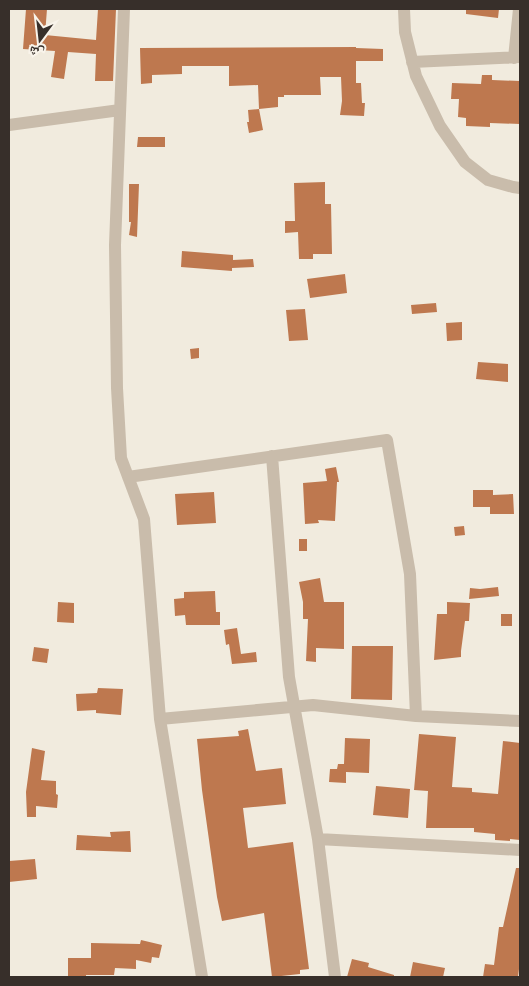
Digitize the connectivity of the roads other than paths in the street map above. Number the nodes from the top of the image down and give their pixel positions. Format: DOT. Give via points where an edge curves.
graph roads {
  1 [pos="124,9"];
  2 [pos="404,9"];
  3 [pos="519,9"];
  4 [pos="517,57"];
  5 [pos="412,62"];
  6 [pos="120,110"];
  7 [pos="9,125"];
  8 [pos="520,188"];
  9 [pos="272,456"];
  10 [pos="128,476"];
  11 [pos="295,707"];
  12 [pos="416,716"];
  13 [pos="160,719"];
  14 [pos="520,721"];
  15 [pos="318,839"];
  16 [pos="520,850"];
  17 [pos="202,977"];
  18 [pos="335,977"];
  1 -- 6 [label="street"];
  2 -- 5 [label="street"];
  3 -- 4 [label="street"];
  4 -- 5 [label="street"];
  5 -- 8 [label="street" via="440,126 465,162 488,180"];
  6 -- 7 [label="street"];
  6 -- 10 [label="street" via="115,245 117,388 121,458"];
  9 -- 10 [label="street"];
  9 -- 11 [label="street" via="289,677"];
  9 -- 12 [label="street" via="387,440 410,574"];
  10 -- 13 [label="street" via="144,519"];
  11 -- 12 [label="street" via="313,705"];
  11 -- 13 [label="street"];
  11 -- 15 [label="street"];
  12 -- 14 [label="street"];
  13 -- 17 [label="street"];
  15 -- 16 [label="street"];
  15 -- 18 [label="street"];
}
